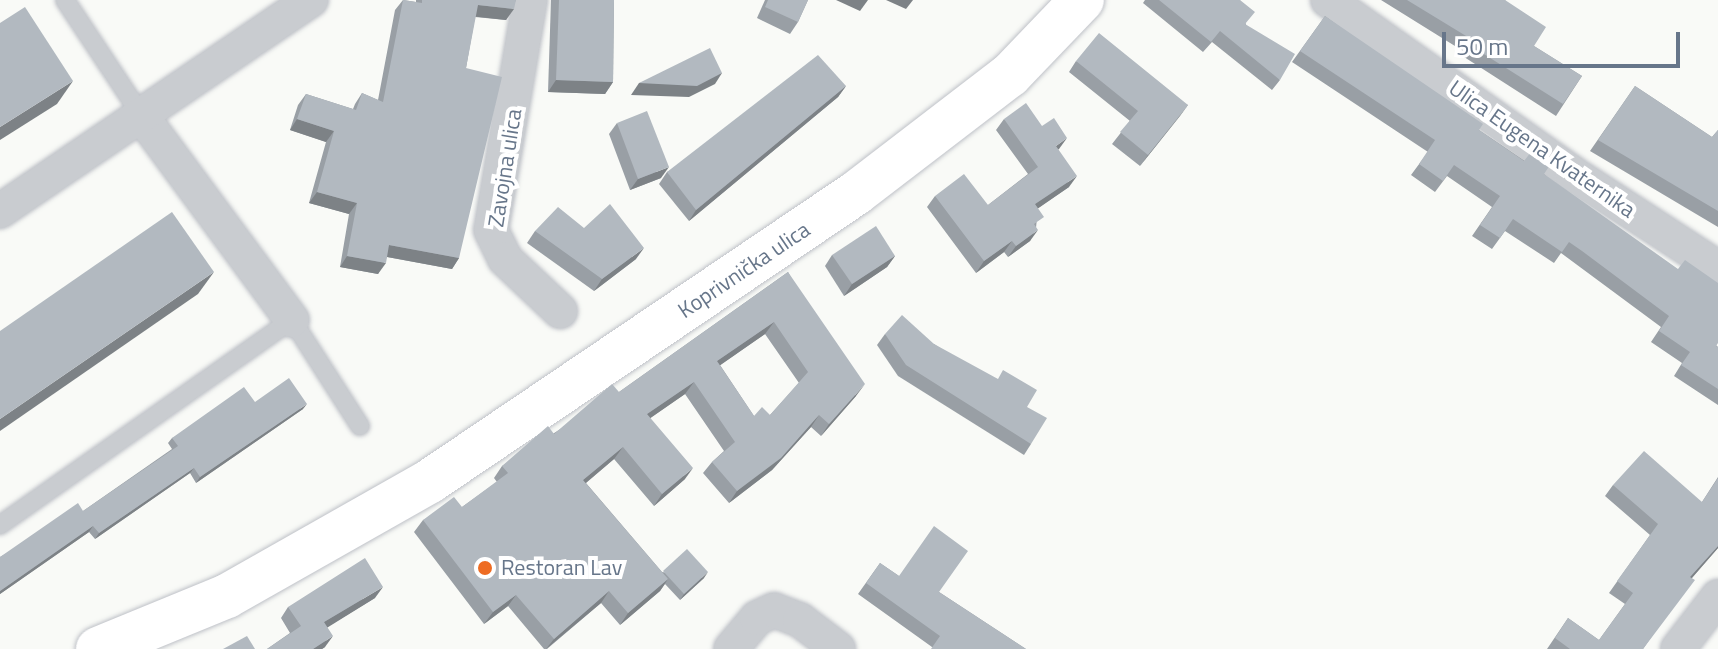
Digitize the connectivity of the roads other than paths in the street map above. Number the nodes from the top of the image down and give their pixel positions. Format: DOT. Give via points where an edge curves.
graph roads {
  1 [pos="65,0"];
  2 [pos="311,0"];
  3 [pos="530,0"];
  4 [pos="1082,0"];
  5 [pos="1328,0"];
  6 [pos="143,118"];
  7 [pos="0,211"];
  8 [pos="1718,268"];
  9 [pos="560,311"];
  10 [pos="292,320"];
  11 [pos="360,426"];
  12 [pos="383,511"];
  13 [pos="0,525"];
  14 [pos="1718,597"];
  15 [pos="98,649"];
  16 [pos="185,649"];
  17 [pos="731,649"];
  18 [pos="838,649"];
  19 [pos="1678,649"];
  1 -- 6 [label="lane"];
  2 -- 6 [label="street"];
  3 -- 9 [label="street, Zavojna ulica" via="491,230 505,259"];
  4 -- 12 [label="main road, Koprivnička ulica" via="1010,75 856,193"];
  5 -- 8 [label="street, Ulica Eugena Kvaternika" via="1572,173"];
  6 -- 7 [label="street"];
  6 -- 10 [label="street"];
  10 -- 11 [label="lane"];
  10 -- 13 [label="lane"];
  12 -- 15 [label="main road, Koprivnička ulica" via="227,596"];
  12 -- 16 [label="main road, Koprivnička ulica" via="320,563"];
  14 -- 19 [label="street"];
  17 -- 18 [label="street" via="757,618 774,610 800,620"];
}
